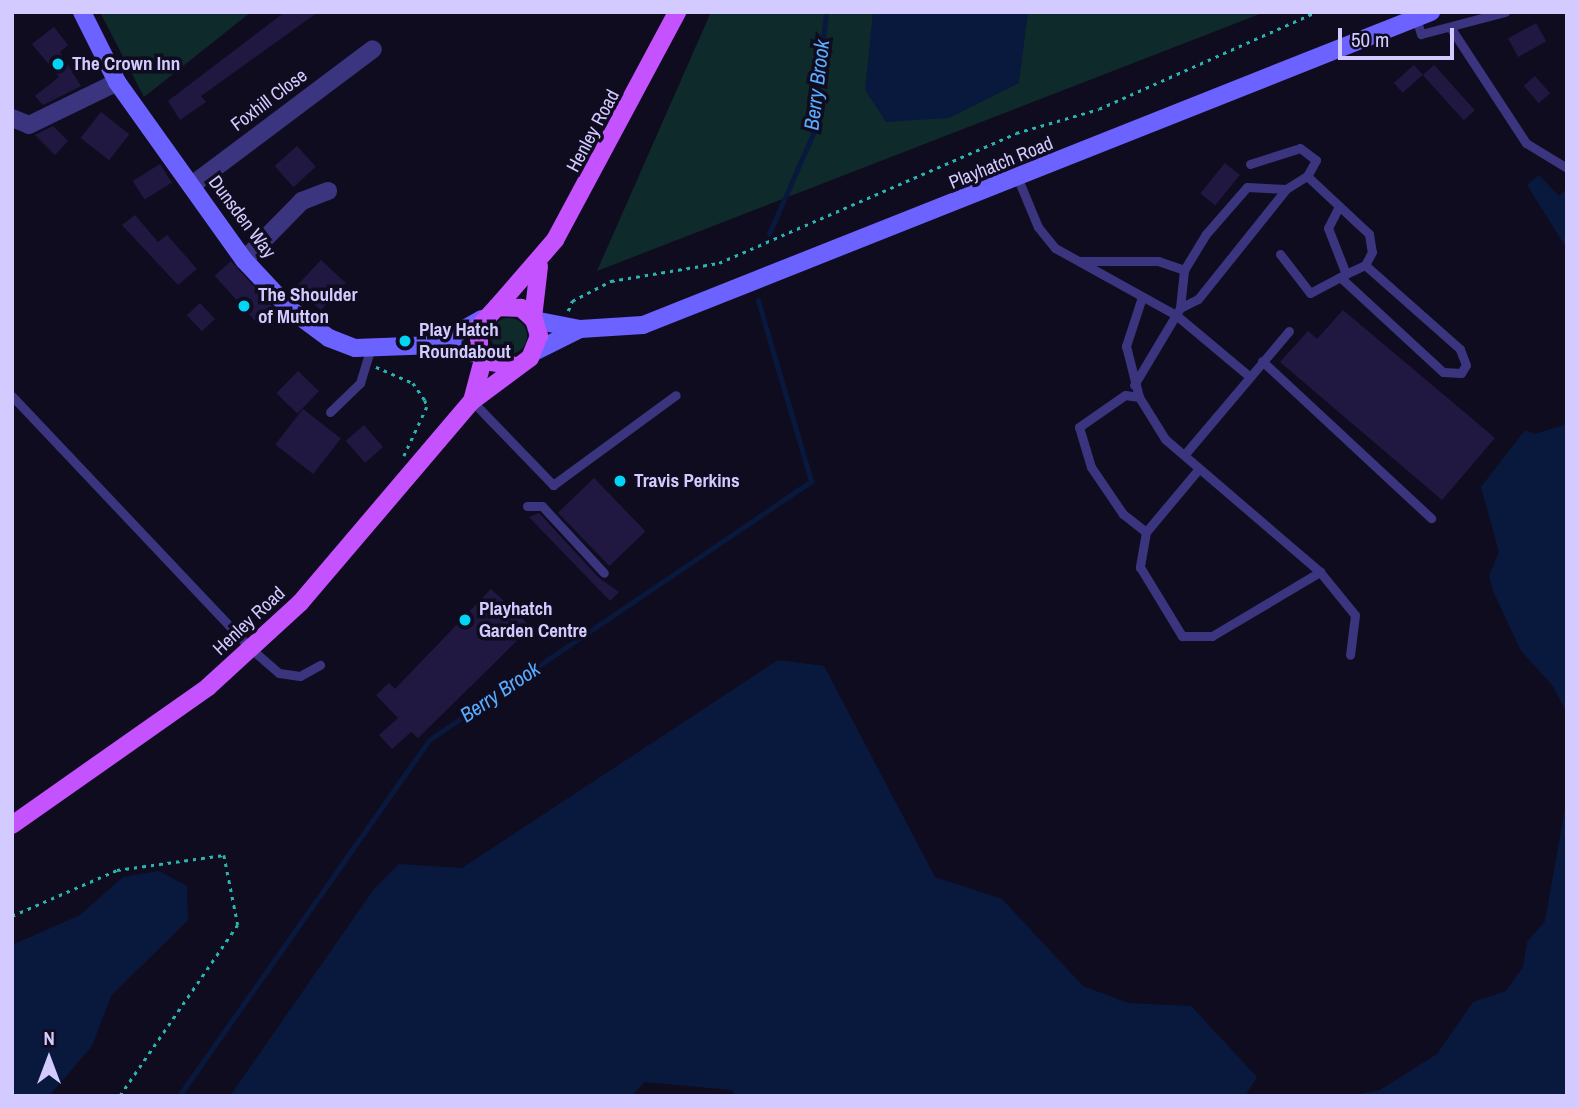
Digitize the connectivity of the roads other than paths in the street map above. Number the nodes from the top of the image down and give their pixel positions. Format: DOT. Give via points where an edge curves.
graph roads {
  1 [pos="82,12"];
  2 [pos="677,12"];
  3 [pos="1505,12"];
  4 [pos="1423,15"];
  5 [pos="1452,30"];
  6 [pos="373,49"];
  7 [pos="117,82"];
  8 [pos="12,118"];
  9 [pos="1250,164"];
  10 [pos="1567,168"];
  11 [pos="1307,176"];
  12 [pos="1018,179"];
  13 [pos="191,186"];
  14 [pos="1286,189"];
  15 [pos="328,191"];
  16 [pos="1338,208"];
  17 [pos="1280,254"];
  18 [pos="244,260"];
  19 [pos="1077,261"];
  20 [pos="538,265"];
  21 [pos="1365,265"];
  22 [pos="1184,270"];
  23 [pos="1343,276"];
  24 [pos="1142,297"];
  25 [pos="497,307"];
  26 [pos="1178,312"];
  27 [pos="482,319"];
  28 [pos="534,319"];
  29 [pos="572,326"];
  30 [pos="1289,331"];
  31 [pos="436,345"];
  32 [pos="534,352"];
  33 [pos="483,355"];
  34 [pos="368,357"];
  35 [pos="1262,361"];
  36 [pos="517,366"];
  37 [pos="1250,376"];
  38 [pos="1134,385"];
  39 [pos="676,395"];
  40 [pos="12,396"];
  41 [pos="1139,397"];
  42 [pos="472,401"];
  43 [pos="330,412"];
  44 [pos="1185,454"];
  45 [pos="1197,471"];
  46 [pos="527,506"];
  47 [pos="1431,518"];
  48 [pos="1146,532"];
  49 [pos="1320,572"];
  50 [pos="604,573"];
  51 [pos="250,648"];
  52 [pos="1350,655"];
  53 [pos="320,666"];
  54 [pos="12,825"];
  1 -- 7 [label="main road, Dunsden Way"];
  2 -- 20 [label="main road, Henley Road" via="594,176"];
  3 -- 5 [label="lane"];
  4 -- 5 [label="lane" via="1421,34"];
  4 -- 12 [label="main road, Playhatch Road"];
  5 -- 10 [label="lane" via="1526,143"];
  6 -- 13 [label="street, Foxhill Close"];
  7 -- 8 [label="street" via="29,125"];
  7 -- 13 [label="main road, Dunsden Way"];
  9 -- 11 [label="lane" via="1300,148 1316,160"];
  11 -- 14 [label="lane"];
  11 -- 16 [label="lane"];
  12 -- 19 [label="lane" via="1038,228"];
  12 -- 29 [label="main road, Playhatch Road" via="643,325"];
  13 -- 18 [label="main road, Dunsden Way"];
  14 -- 22 [label="lane" via="1247,187 1206,234"];
  14 -- 26 [label="lane" via="1198,299"];
  15 -- 18 [label="street" via="302,201"];
  16 -- 21 [label="lane" via="1369,234 1372,252"];
  16 -- 23 [label="lane" via="1328,228"];
  17 -- 23 [label="lane" via="1310,293"];
  18 -- 34 [label="main road, Dunsden Way" via="309,325"];
  19 -- 22 [label="lane" via="1158,261"];
  19 -- 24 [label="lane"];
  20 -- 25 [label="main road, Henley Road"];
  20 -- 28 [label="main road, Henley Road"];
  21 -- 23 [label="lane"];
  21 -- 23 [label="lane" via="1460,349 1466,365 1461,373 1443,372"];
  22 -- 26 [label="lane"];
  24 -- 26 [label="lane"];
  24 -- 38 [label="lane" via="1126,346"];
  25 -- 27 [label="main road"];
  25 -- 28 [label="main road" via="513,306"];
  26 -- 37 [label="lane"];
  26 -- 38 [label="lane"];
  27 -- 31 [label="main road, Dunsden Way"];
  27 -- 33 [label="main road" via="477,341"];
  28 -- 29 [label="main road, Playhatch Road"];
  28 -- 32 [label="main road" via="539,336"];
  29 -- 32 [label="main road, Playhatch Road"];
  30 -- 35 [label="lane"];
  31 -- 33 [label="main road, Dunsden Way"];
  31 -- 34 [label="main road, Dunsden Way"];
  32 -- 36 [label="main road"];
  33 -- 36 [label="main road" via="499,366"];
  33 -- 42 [label="main road, Henley Road"];
  34 -- 43 [label="lane" via="360,383"];
  35 -- 37 [label="lane"];
  35 -- 47 [label="lane"];
  36 -- 42 [label="main road, Henley Road"];
  37 -- 44 [label="lane"];
  38 -- 41 [label="lane"];
  39 -- 42 [label="lane" via="553,485"];
  40 -- 51 [label="lane"];
  41 -- 44 [label="lane" via="1165,439"];
  41 -- 48 [label="lane" via="1125,396 1079,427 1091,467 1123,514"];
  42 -- 51 [label="main road, Henley Road" via="300,603"];
  44 -- 45 [label="lane"];
  45 -- 48 [label="lane"];
  45 -- 49 [label="lane"];
  46 -- 50 [label="lane" via="542,506"];
  48 -- 49 [label="lane" via="1140,567 1182,636 1212,636"];
  49 -- 52 [label="lane" via="1355,615"];
  51 -- 53 [label="lane" via="279,673 300,676"];
  51 -- 54 [label="main road, Henley Road" via="148,733"];
}
